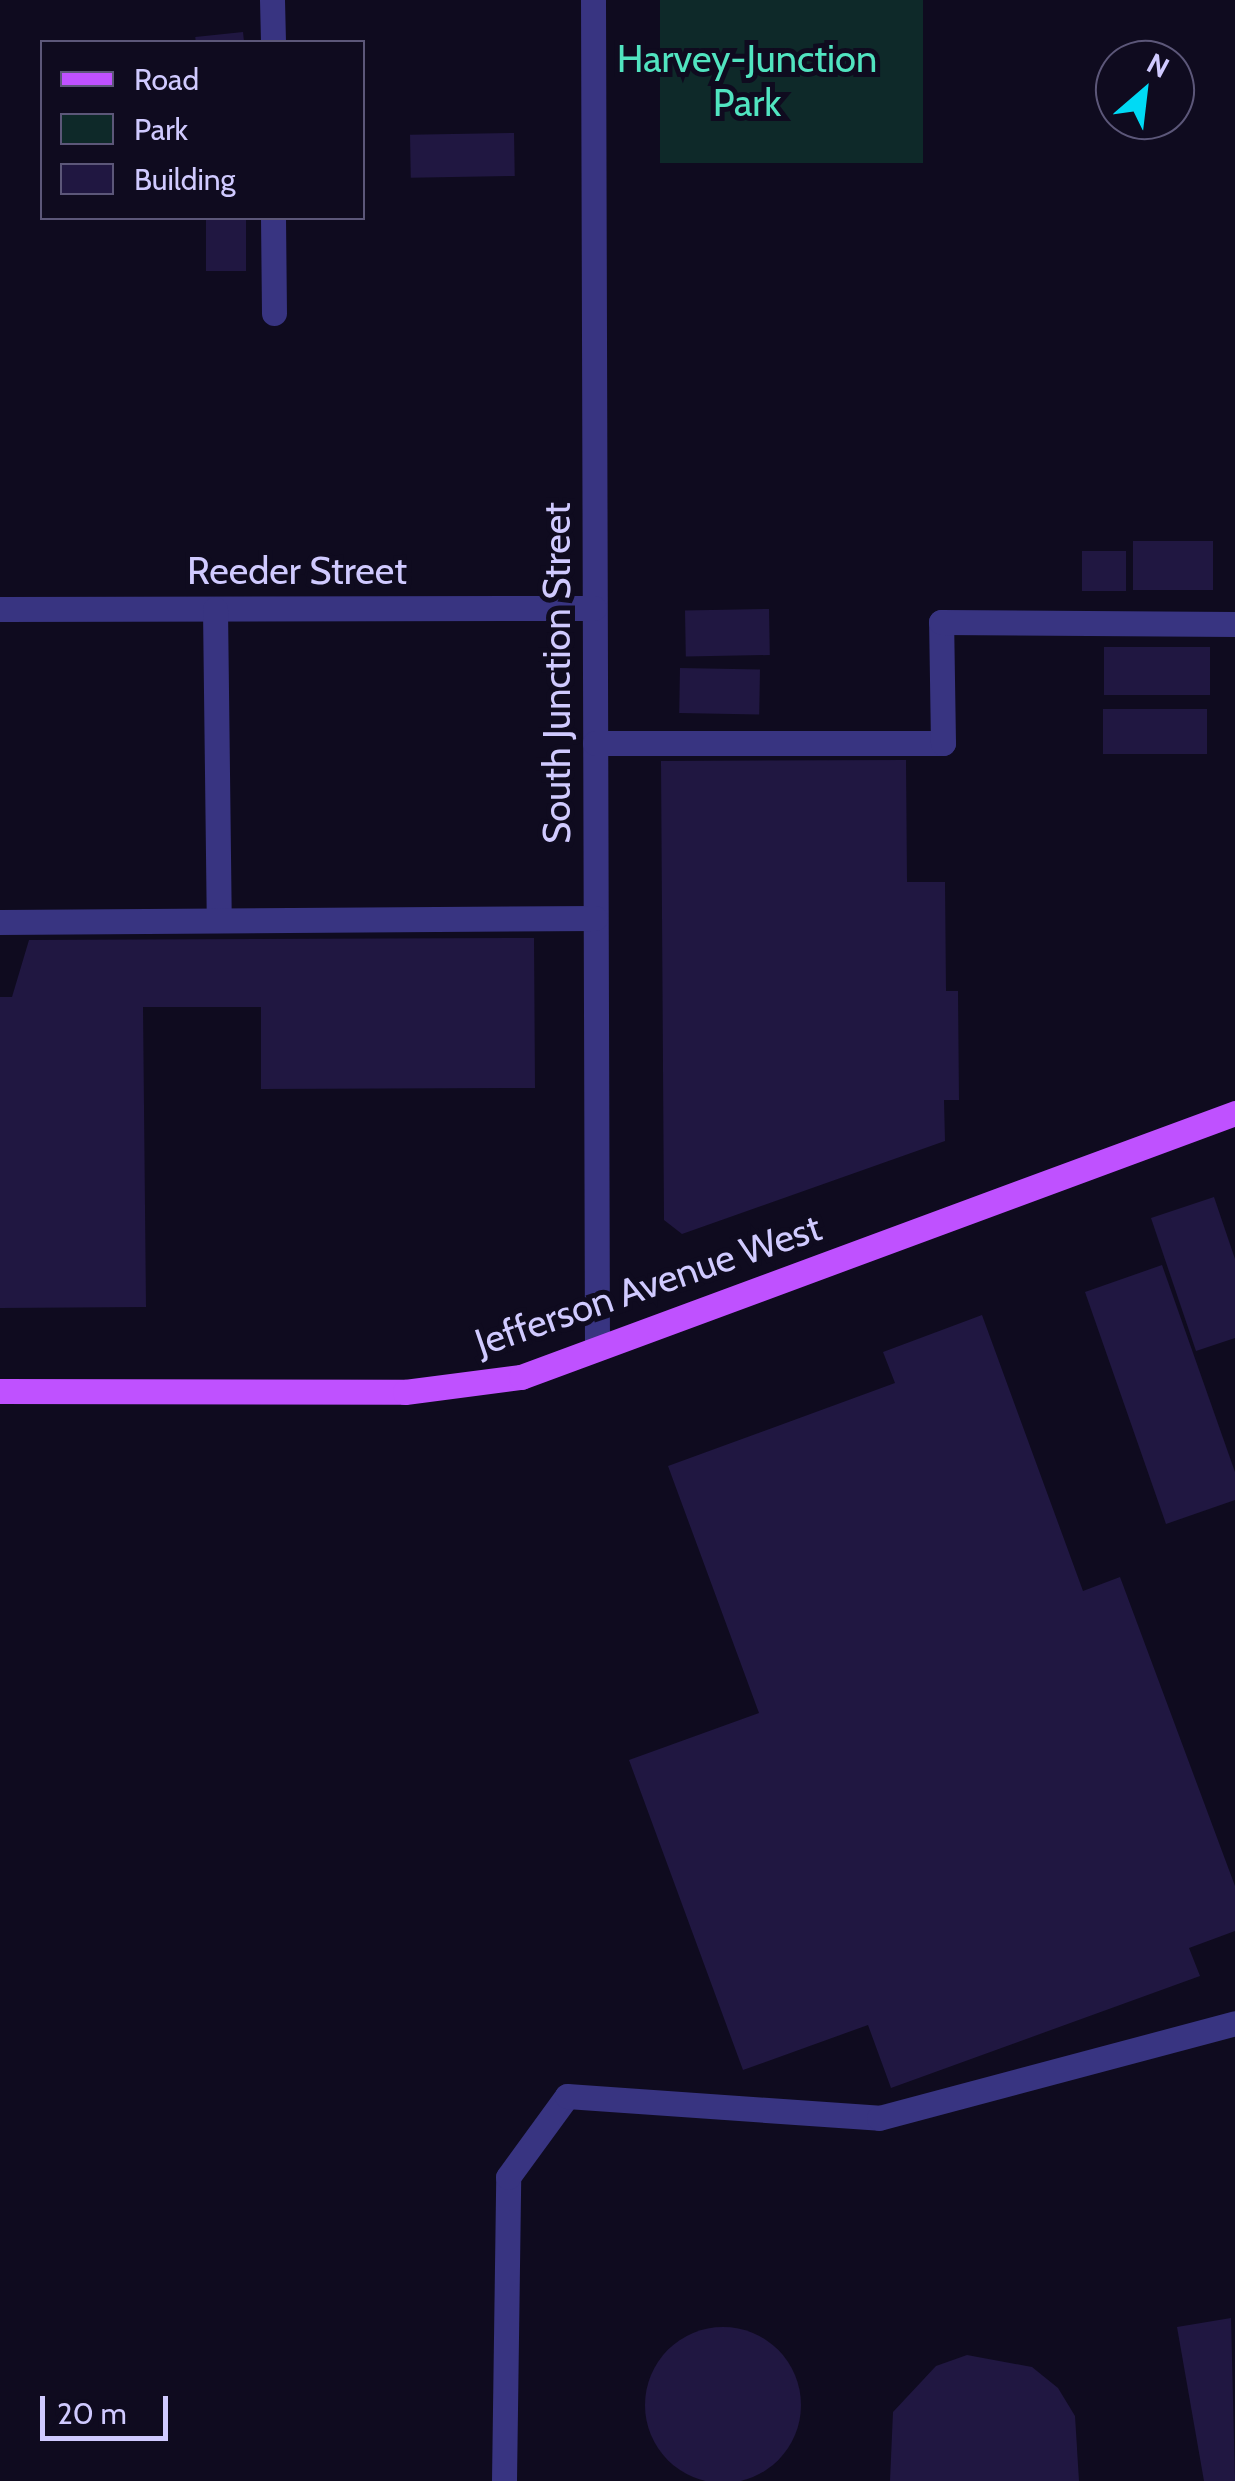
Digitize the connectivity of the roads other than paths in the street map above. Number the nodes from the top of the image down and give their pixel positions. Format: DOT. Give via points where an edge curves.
graph roads {
  1 [pos="272,0"];
  2 [pos="593,0"];
  3 [pos="273,40"];
  4 [pos="274,220"];
  5 [pos="274,313"];
  6 [pos="594,608"];
  7 [pos="215,609"];
  8 [pos="0,610"];
  9 [pos="1235,624"];
  10 [pos="595,743"];
  11 [pos="595,918"];
  12 [pos="219,920"];
  13 [pos="0,922"];
  14 [pos="1235,1113"];
  15 [pos="597,1346"];
  16 [pos="0,1392"];
  17 [pos="1235,2023"];
  18 [pos="504,2481"];
  1 -- 3 [label="street"];
  2 -- 6 [label="street, South Junction Street"];
  4 -- 5 [label="street"];
  6 -- 7 [label="street, Reeder Street"];
  6 -- 10 [label="street, South Junction Street"];
  7 -- 8 [label="street, Reeder Street"];
  7 -- 12 [label="street"];
  9 -- 10 [label="street" via="941,622 943,742"];
  10 -- 11 [label="street, South Junction Street"];
  11 -- 12 [label="street"];
  11 -- 15 [label="street, South Junction Street"];
  12 -- 13 [label="street"];
  14 -- 15 [label="main road, Jefferson Avenue West"];
  15 -- 16 [label="main road, Jefferson Avenue West" via="521,1377 405,1392"];
  17 -- 18 [label="street" via="879,2118 568,2096 508,2177"];
}
